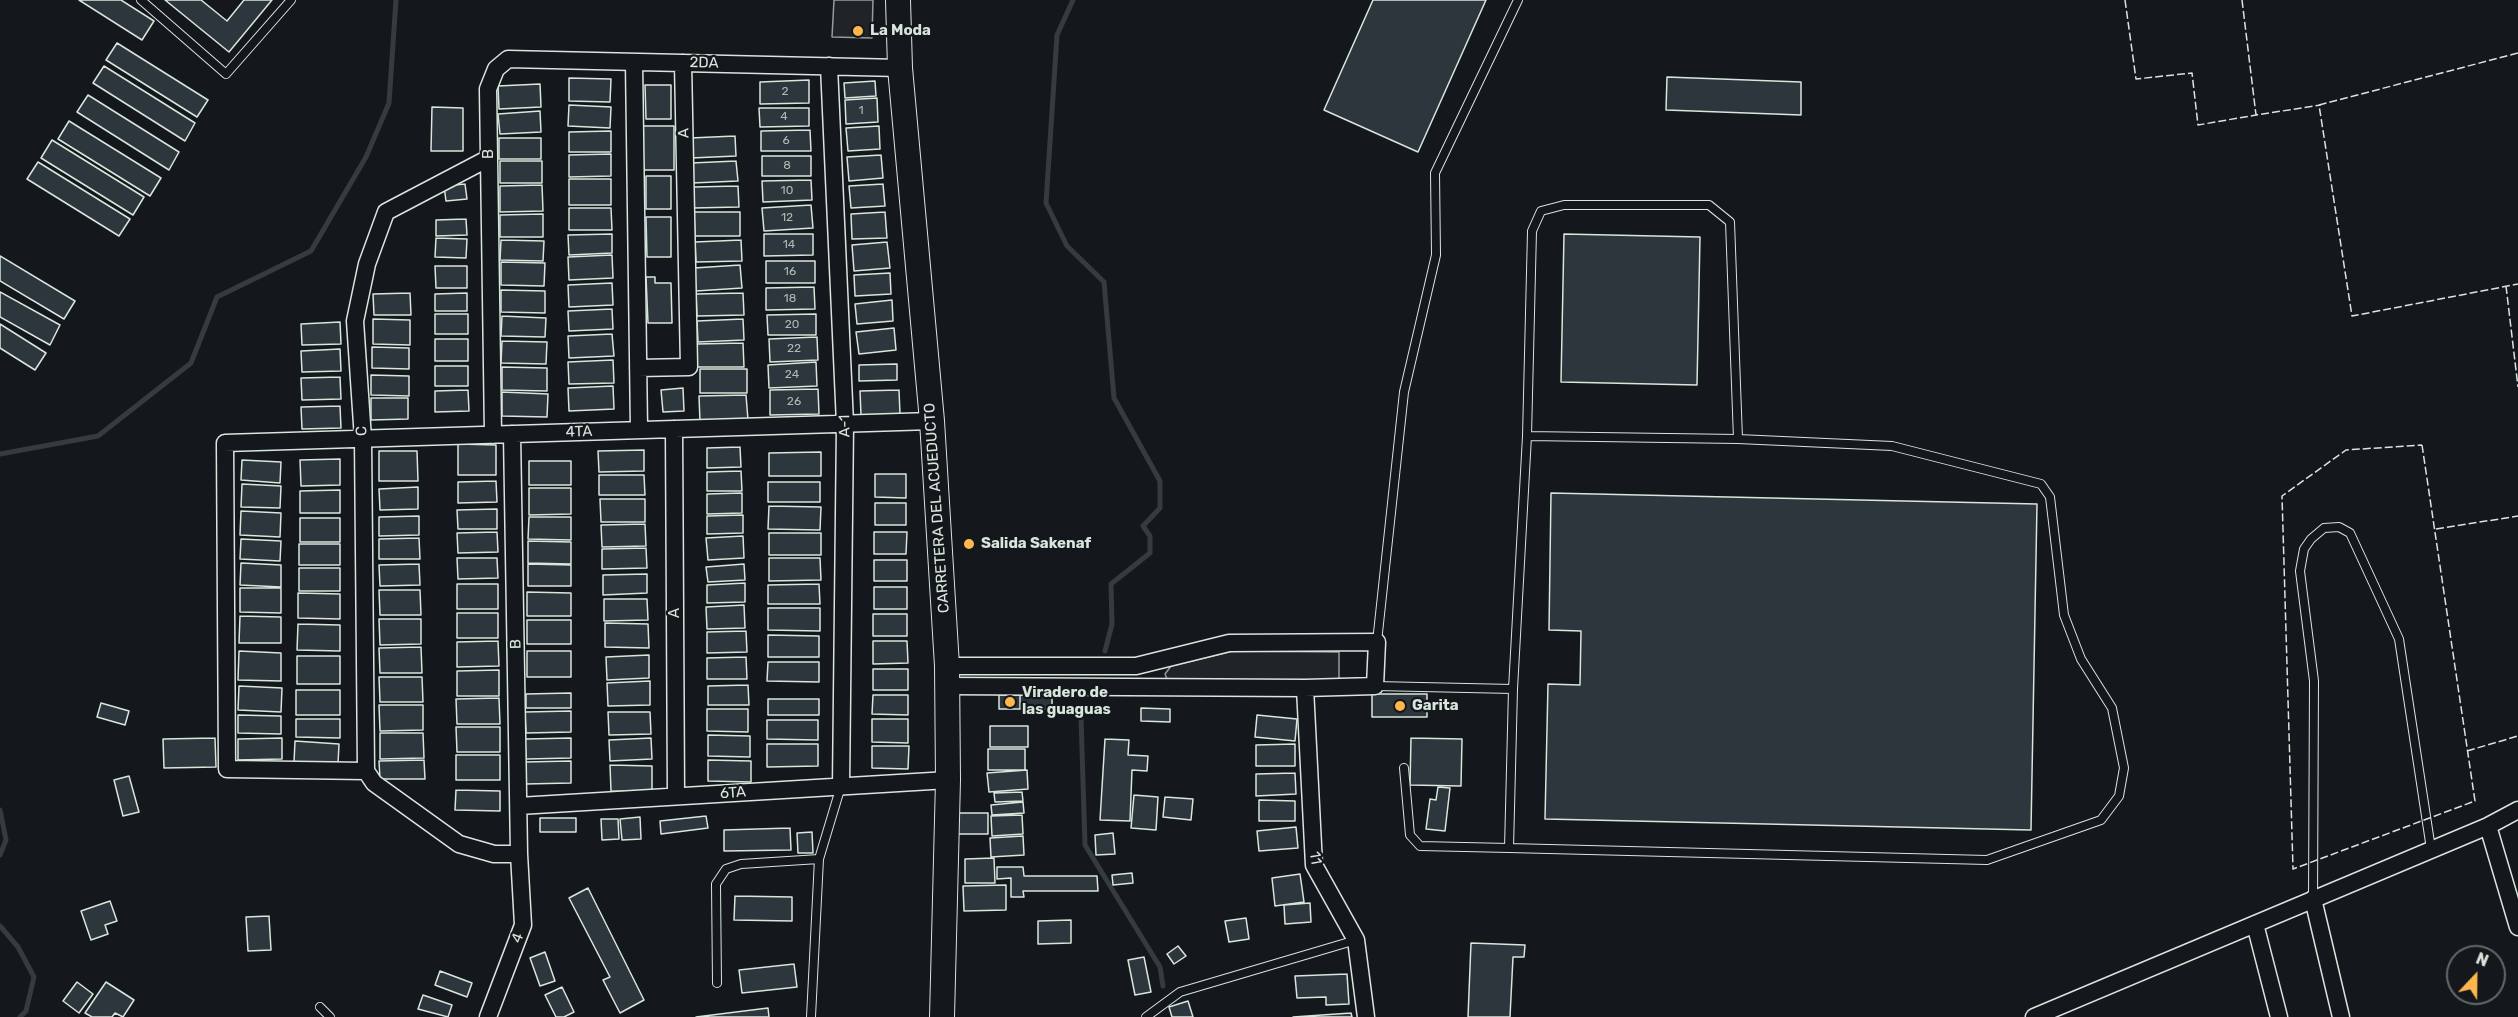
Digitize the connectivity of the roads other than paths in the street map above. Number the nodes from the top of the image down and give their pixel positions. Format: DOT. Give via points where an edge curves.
graph roads {
  1 [pos="141,0"];
  2 [pos="291,0"];
  3 [pos="898,0"];
  4 [pos="1518,0"];
  5 [pos="508,59"];
  6 [pos="634,62"];
  7 [pos="683,63"];
  8 [pos="829,66"];
  9 [pos="900,68"];
  10 [pos="489,158"];
  11 [pos="638,368"];
  12 [pos="933,421"];
  13 [pos="845,424"];
  14 [pos="674,429"];
  15 [pos="639,430"];
  16 [pos="512,434"];
  17 [pos="493,435"];
  18 [pos="1527,436"];
  19 [pos="363,439"];
  20 [pos="1738,439"];
  21 [pos="1377,642"];
  22 [pos="947,676"];
  23 [pos="1375,686"];
  24 [pos="1305,688"];
  25 [pos="1513,689"];
  26 [pos="1404,768"];
  27 [pos="366,771"];
  28 [pos="948,780"];
  29 [pos="841,786"];
  30 [pos="676,796"];
  31 [pos="519,806"];
  32 [pos="2518,810"];
  33 [pos="2488,826"];
  34 [pos="1509,848"];
  35 [pos="2431,849"];
  36 [pos="519,854"];
  37 [pos="819,859"];
  38 [pos="2313,899"];
  39 [pos="2256,924"];
  40 [pos="2518,927"];
  41 [pos="1356,940"];
  42 [pos="717,983"];
  43 [pos="320,1007"];
  44 [pos="330,1017"];
  45 [pos="488,1017"];
  46 [pos="811,1017"];
  47 [pos="942,1017"];
  48 [pos="1146,1017"];
  49 [pos="1366,1017"];
  50 [pos="2034,1017"];
  51 [pos="2279,1017"];
  52 [pos="2342,1017"];
  1 -- 2 [label="lane" via="226,74"];
  3 -- 9 [label="street, CARRETERA DEL ACUEDUCTO"];
  4 -- 21 [label="lane" via="1435,173 1436,255 1404,392"];
  5 -- 6 [label="street, 2DA"];
  5 -- 10 [label="street, B" via="496,69 488,88"];
  6 -- 7 [label="street, 2DA"];
  6 -- 11 [label="street"];
  7 -- 8 [label="street, 2DA"];
  7 -- 11 [label="street, A" via="689,367"];
  8 -- 9 [label="street, 2DA"];
  8 -- 13 [label="street, A-1"];
  9 -- 12 [label="street, CARRETERA DEL ACUEDUCTO"];
  10 -- 17 [label="street, B"];
  10 -- 19 [label="street, C" via="386,212 367,264 355,321"];
  11 -- 15 [label="street"];
  12 -- 13 [label="street, 4TA"];
  12 -- 22 [label="street, CARRETERA DEL ACUEDUCTO"];
  13 -- 14 [label="street, 4TA"];
  13 -- 29 [label="street, A-1"];
  14 -- 15 [label="street, 4TA"];
  14 -- 30 [label="street, A"];
  15 -- 16 [label="street, 4TA"];
  16 -- 17 [label="street, 4TA"];
  16 -- 31 [label="street, B"];
  17 -- 19 [label="street, 4TA"];
  18 -- 20 [label="lane"];
  18 -- 20 [label="lane" via="1532,231 1541,211 1564,205 1709,205 1731,222"];
  18 -- 25 [label="lane"];
  19 -- 27 [label="street, C"];
  19 -- 27 [label="street, 4TA" via="225,443 227,769"];
  20 -- 34 [label="lane" via="1892,446 2042,484 2050,497 2064,615 2081,659 2112,708 2124,768 2119,796 2101,820 1987,860"];
  21 -- 22 [label="street" via="1229,643 1136,666"];
  21 -- 23 [label="street"];
  22 -- 24 [label="street"];
  22 -- 28 [label="street, CARRETERA DEL ACUEDUCTO"];
  23 -- 24 [label="street"];
  23 -- 25 [label="lane"];
  24 -- 41 [label="street, 11" via="1314,865"];
  25 -- 34 [label="lane"];
  26 -- 34 [label="lane" via="1410,835 1420,846"];
  27 -- 36 [label="street" via="374,783 459,843 494,854"];
  28 -- 29 [label="street, 6TA"];
  28 -- 47 [label="street, CARRETERA DEL ACUEDUCTO"];
  29 -- 30 [label="street, 6TA"];
  29 -- 37 [label="lane"];
  30 -- 31 [label="street, 6TA"];
  31 -- 36 [label="street, B"];
  32 -- 33 [label="street"];
  33 -- 35 [label="street"];
  33 -- 40 [label="street"];
  35 -- 38 [label="street"];
  35 -- 38 [label="lane" via="2399,639 2350,533 2339,527 2324,528 2304,549 2300,571 2314,681"];
  36 -- 45 [label="street, 4" via="523,925"];
  37 -- 42 [label="lane" via="741,864 726,869 716,884"];
  37 -- 46 [label="lane"];
  38 -- 39 [label="street"];
  38 -- 52 [label="street"];
  39 -- 50 [label="street"];
  39 -- 51 [label="street"];
  41 -- 48 [label="lane" via="1180,992"];
  41 -- 49 [label="street, 11"];
  43 -- 44 [label="lane"];
}
